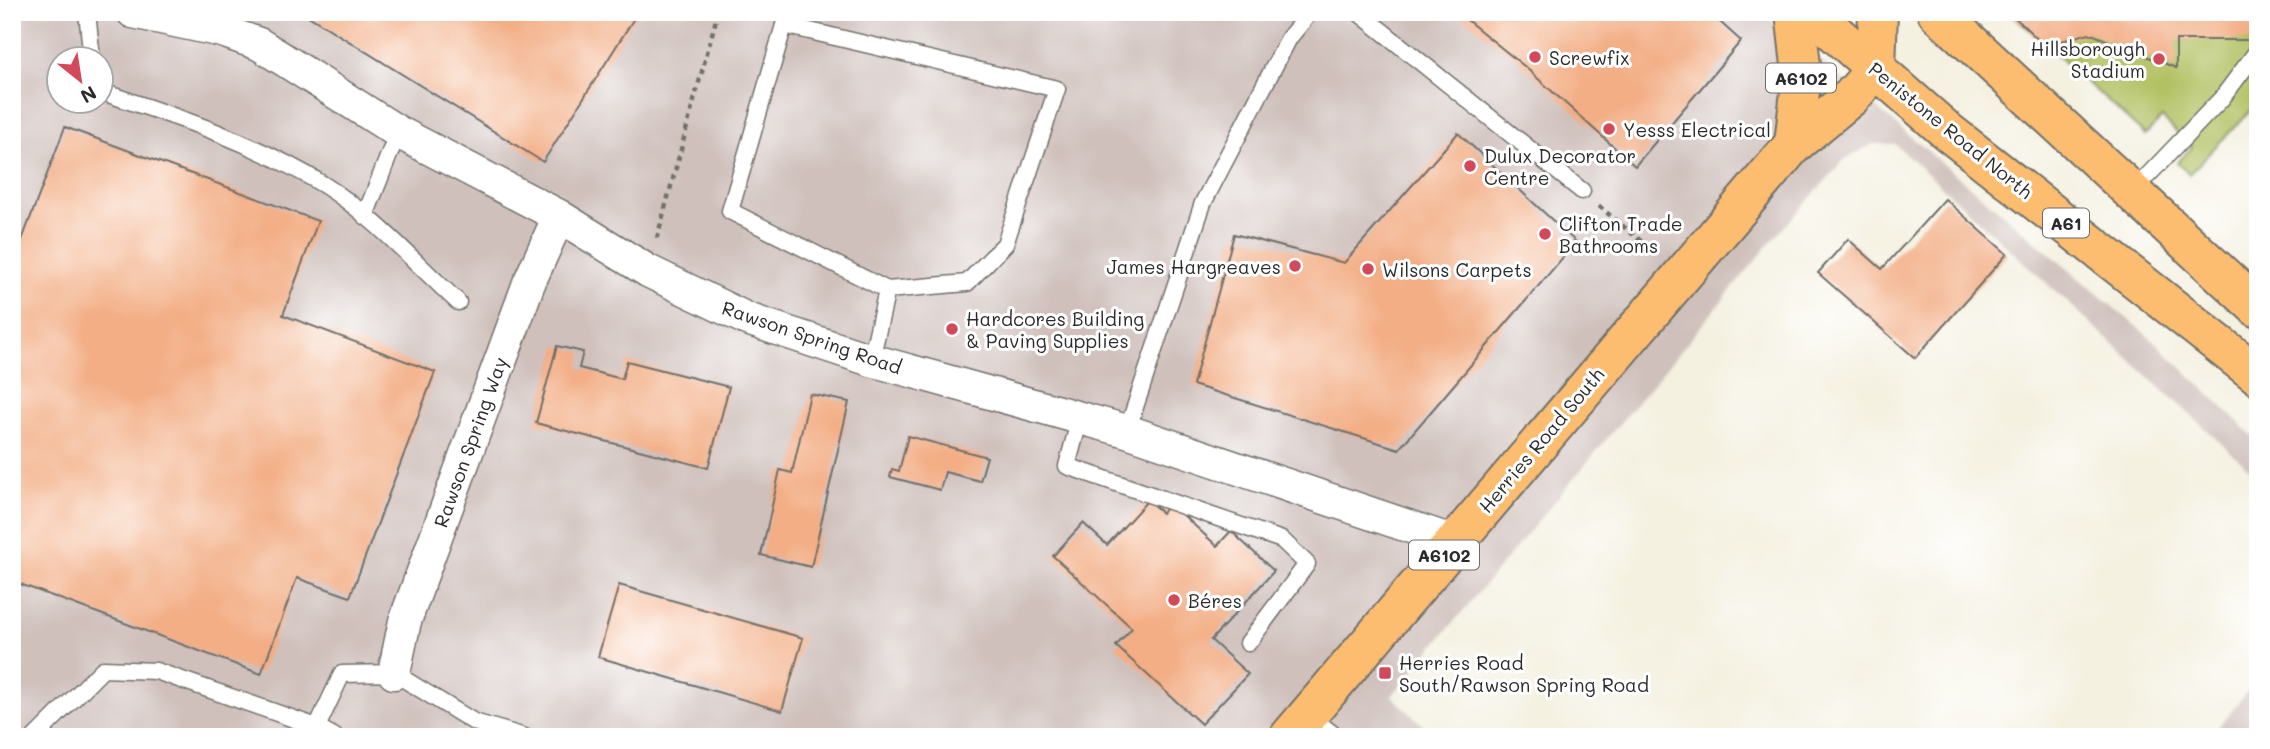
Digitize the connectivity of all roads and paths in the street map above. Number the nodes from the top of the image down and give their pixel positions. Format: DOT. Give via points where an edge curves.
graph roads {
  1 [pos="87,12"];
  2 [pos="133,12"];
  3 [pos="718,12"];
  4 [pos="1310,12"];
  5 [pos="1358,12"];
  6 [pos="1795,12"];
  7 [pos="1811,12"];
  8 [pos="1878,12"];
  9 [pos="1937,12"];
  10 [pos="91,46"];
  11 [pos="2255,54"];
  12 [pos="1876,69"];
  13 [pos="116,97"];
  14 [pos="398,132"];
  15 [pos="1794,144"];
  16 [pos="1582,191"];
  17 [pos="2130,193"];
  18 [pos="365,216"];
  19 [pos="559,216"];
  20 [pos="648,271"];
  21 [pos="1681,276"];
  22 [pos="887,290"];
  23 [pos="458,302"];
  24 [pos="2258,308"];
  25 [pos="872,360"];
  26 [pos="2258,375"];
  27 [pos="1080,418"];
  28 [pos="1127,431"];
  29 [pos="1455,542"];
  30 [pos="1248,643"];
  31 [pos="394,673"];
  32 [pos="317,727"];
  33 [pos="1312,730"];
  34 [pos="35,737"];
  35 [pos="335,737"];
  36 [pos="525,737"];
  1 -- 10 [label="lane"];
  2 -- 14 [label="street, Rawson Spring Road" via="259,44"];
  3 -- 20 [label="path"];
  4 -- 28 [label="lane" via="1289,38 1203,204"];
  5 -- 16 [label="lane"];
  6 -- 15 [label="main road, A6102" via="1801,75"];
  7 -- 12 [label="main road, Penistone Road North / A61"];
  8 -- 12 [label="main road"];
  9 -- 17 [label="main road"];
  11 -- 17 [label="lane" via="2222,98"];
  12 -- 15 [label="main road, Herries Road South / A6102" via="1851,97"];
  12 -- 26 [label="main road, Penistone Road North / A61" via="1947,131"];
  13 -- 18 [label="lane" via="224,135 325,186"];
  14 -- 18 [label="lane"];
  14 -- 19 [label="street, Rawson Spring Road"];
  15 -- 21 [label="main road, Herries Road South / A6102"];
  16 -- 21 [label="path"];
  17 -- 24 [label="main road"];
  18 -- 23 [label="lane"];
  19 -- 20 [label="street, Rawson Spring Road"];
  19 -- 31 [label="street, Rawson Spring Way" via="529,283 405,621"];
  20 -- 25 [label="street, Rawson Spring Road" via="747,318"];
  21 -- 29 [label="main road, Herries Road South / A6102"];
  22 -- 22 [label="lane" via="967,283 1005,244 1057,89 784,25 730,211"];
  22 -- 25 [label="lane"];
  25 -- 27 [label="street, Rawson Spring Road"];
  27 -- 28 [label="street, Rawson Spring Road"];
  27 -- 30 [label="lane" via="1068,466 1282,540 1307,564"];
  28 -- 29 [label="street, Rawson Spring Road"];
  29 -- 33 [label="main road, Herries Road South / A6102"];
  31 -- 32 [label="lane" via="342,674"];
  31 -- 36 [label="lane" via="474,722"];
  32 -- 34 [label="lane" via="156,671 103,669"];
  32 -- 35 [label="lane"];
}
